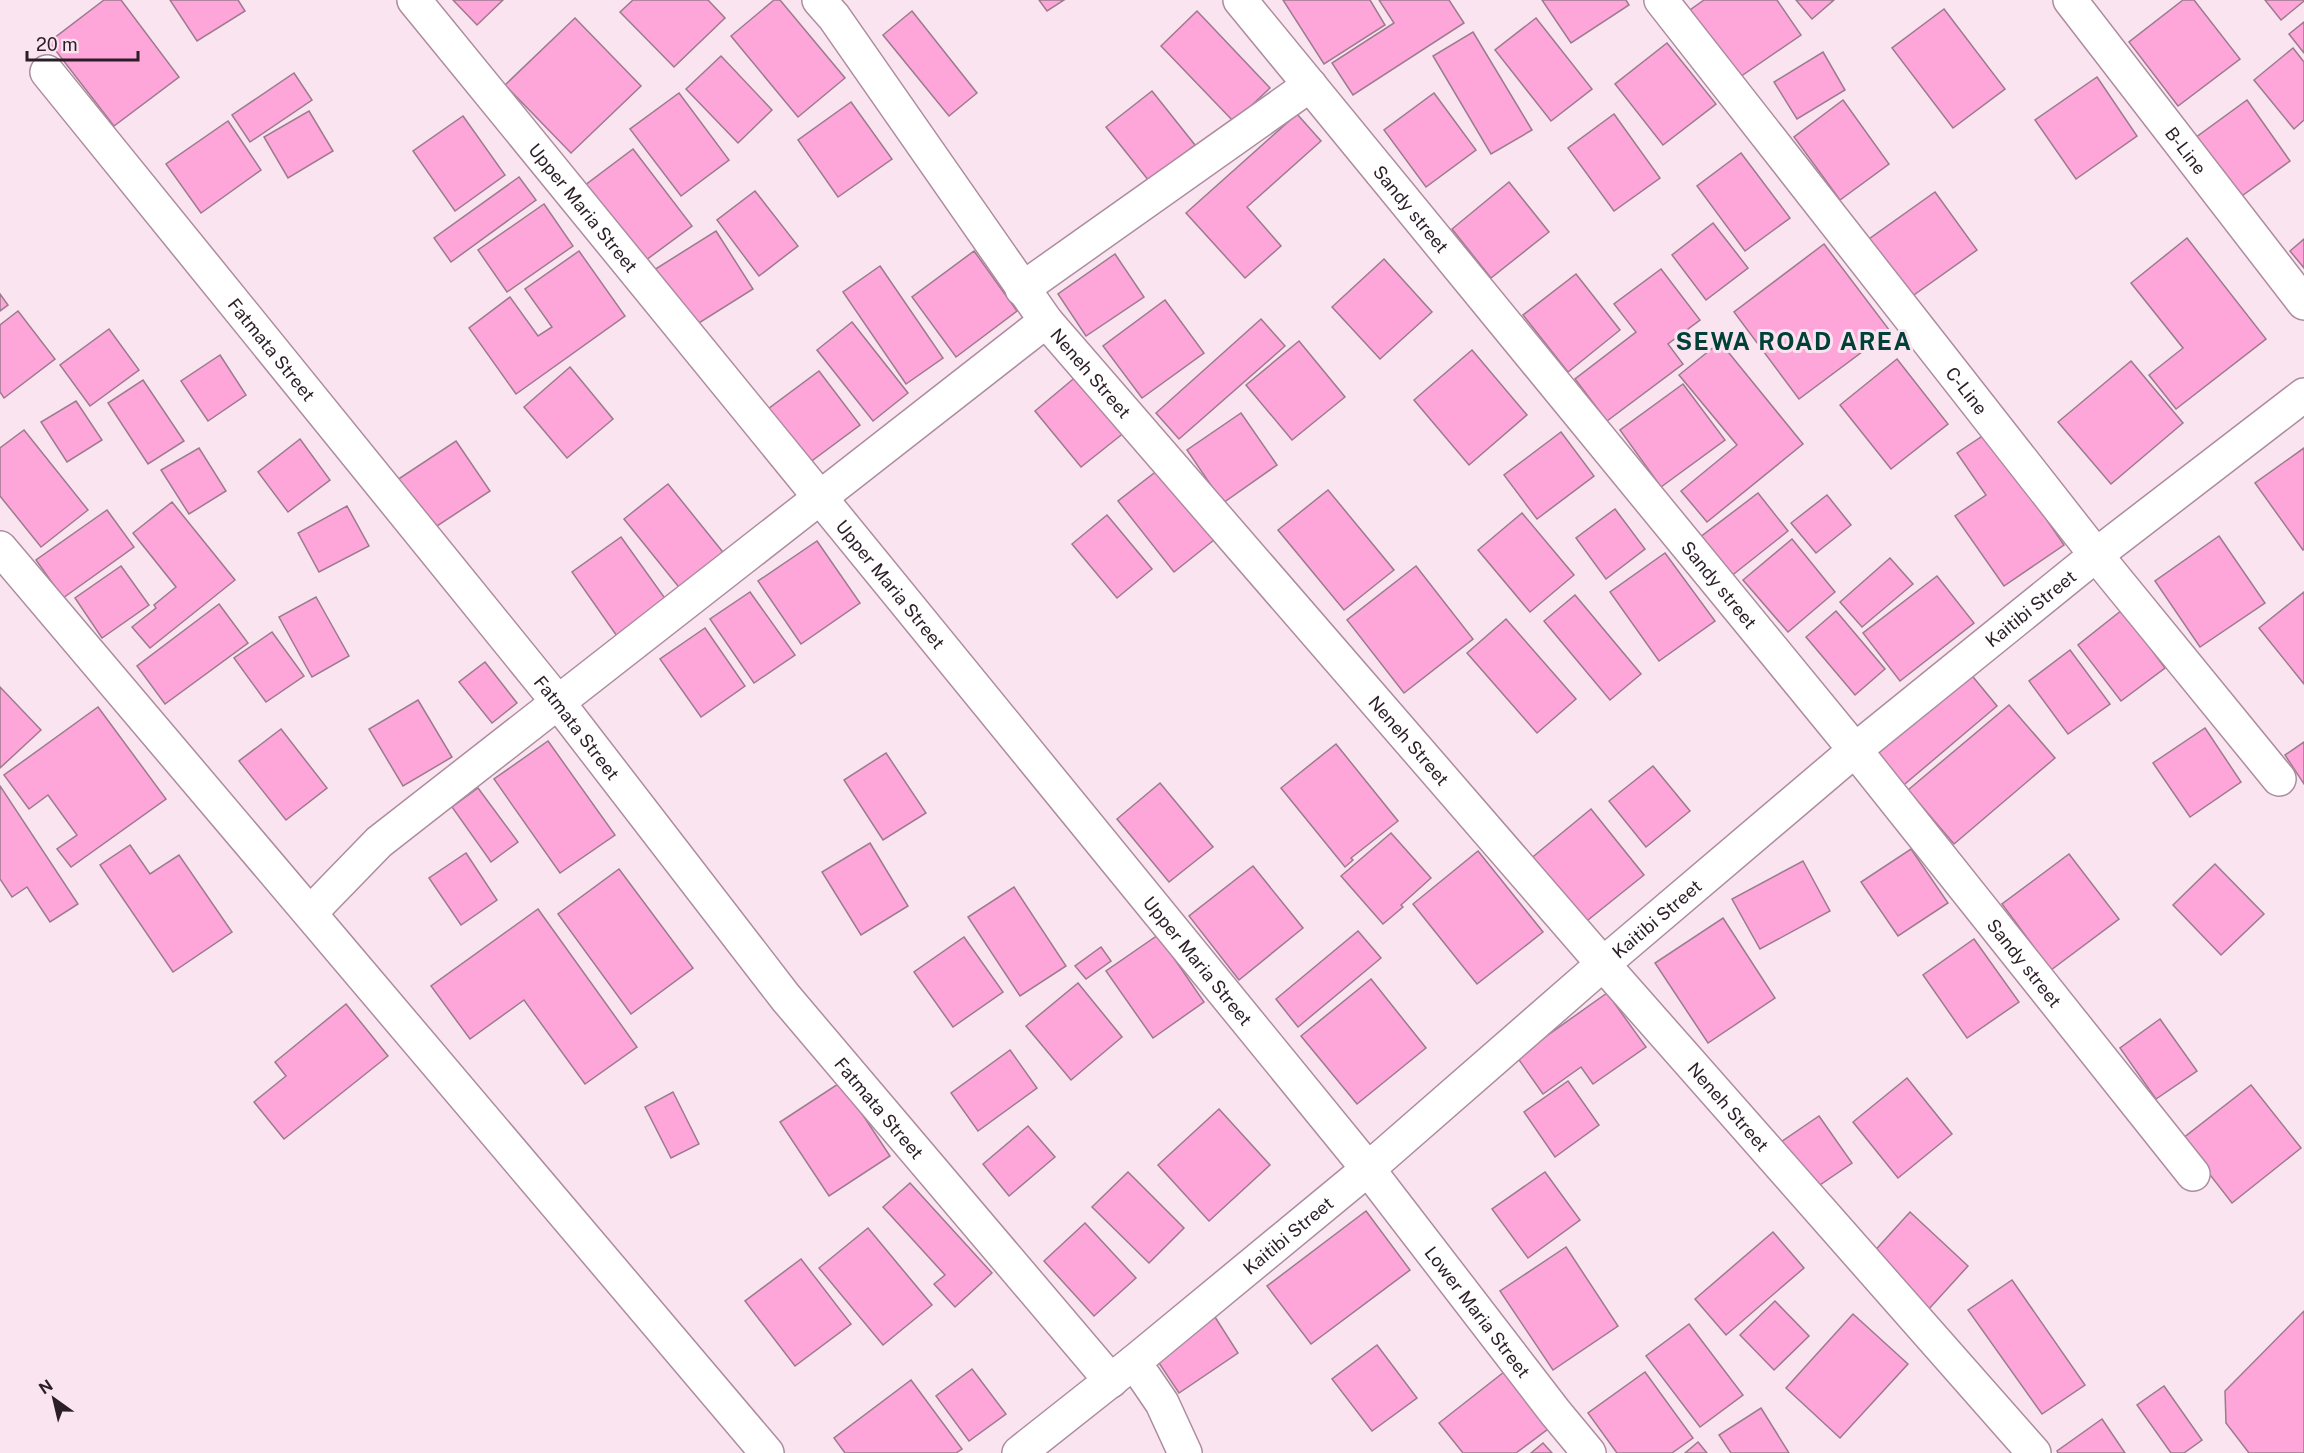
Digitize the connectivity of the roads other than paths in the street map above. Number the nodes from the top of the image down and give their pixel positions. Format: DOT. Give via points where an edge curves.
graph roads {
  1 [pos="414,0"];
  2 [pos="819,0"];
  3 [pos="1240,0"];
  4 [pos="1661,0"];
  5 [pos="2070,0"];
  6 [pos="47,72"];
  7 [pos="1310,85"];
  8 [pos="1022,289"];
  9 [pos="2304,303"];
  10 [pos="1047,321"];
  11 [pos="2304,395"];
  12 [pos="822,498"];
  13 [pos="0,548"];
  14 [pos="2096,555"];
  15 [pos="557,701"];
  16 [pos="1855,750"];
  17 [pos="2279,779"];
  18 [pos="311,912"];
  19 [pos="1602,964"];
  20 [pos="1368,1169"];
  21 [pos="2193,1174"];
  22 [pos="1122,1371"];
  23 [pos="767,1453"];
  24 [pos="1019,1453"];
  25 [pos="1185,1453"];
  26 [pos="1589,1453"];
  27 [pos="2034,1453"];
  1 -- 12 [label="street, Upper Maria Street"];
  2 -- 8 [label="street, Neneh Street"];
  3 -- 7 [label="street, Sandy street"];
  4 -- 14 [label="street, C-Line"];
  5 -- 9 [label="street, B-Line"];
  6 -- 15 [label="street, Fatmata Street"];
  7 -- 8 [label="street"];
  7 -- 16 [label="street, Sandy street"];
  8 -- 10 [label="street, Neneh Street"];
  10 -- 12 [label="street"];
  10 -- 19 [label="street, Neneh Street"];
  11 -- 14 [label="street, Kaitibi Street"];
  12 -- 15 [label="street"];
  12 -- 20 [label="street, Upper Maria Street"];
  13 -- 18 [label="street"];
  14 -- 16 [label="street, Kaitibi Street"];
  14 -- 17 [label="street, C-Line"];
  15 -- 18 [label="street" via="380,842"];
  15 -- 22 [label="street, Fatmata Street" via="786,998"];
  16 -- 19 [label="street, Kaitibi Street"];
  16 -- 21 [label="street, Sandy street"];
  18 -- 23 [label="street"];
  19 -- 20 [label="street, Kaitibi Street"];
  19 -- 27 [label="street, Neneh Street"];
  20 -- 22 [label="street, Kaitibi Street"];
  20 -- 26 [label="street, Lower Maria Street"];
  22 -- 24 [label="street, Kaitibi Street"];
  22 -- 25 [label="street, Fatmata Street" via="1162,1403"];
}
